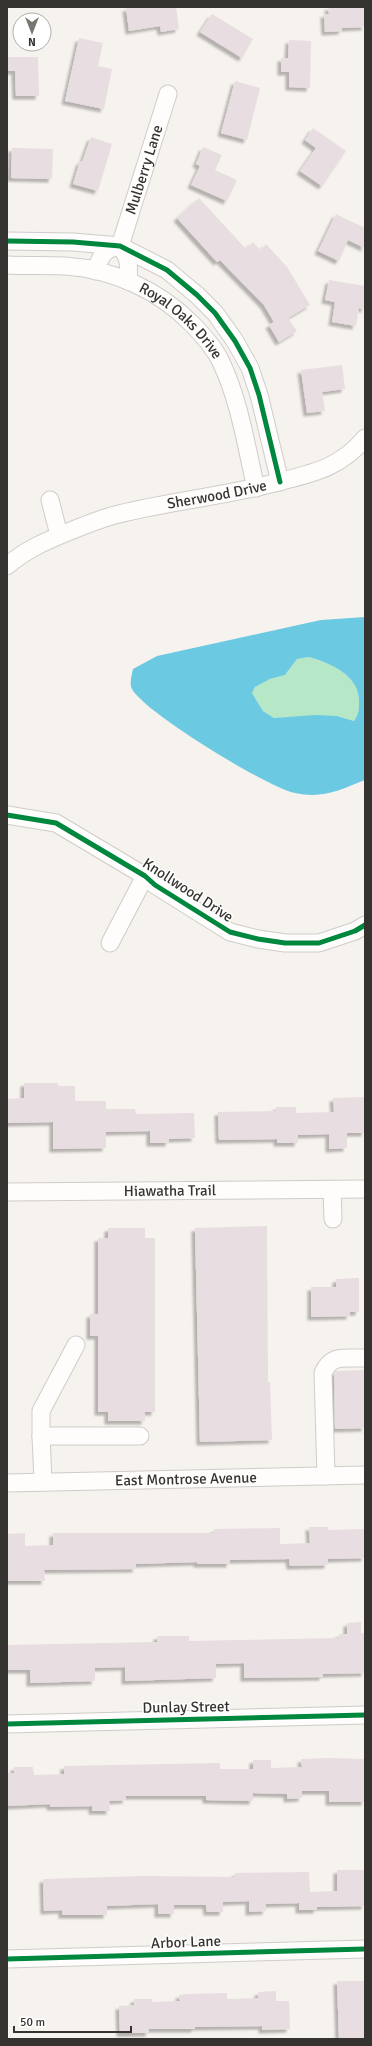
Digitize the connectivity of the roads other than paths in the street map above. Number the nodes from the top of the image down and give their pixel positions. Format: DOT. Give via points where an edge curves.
graph roads {
  1 [pos="168,94"];
  2 [pos="7,241"];
  3 [pos="120,246"];
  4 [pos="7,265"];
  5 [pos="96,271"];
  6 [pos="128,281"];
  7 [pos="365,438"];
  8 [pos="280,482"];
  9 [pos="256,488"];
  10 [pos="50,500"];
  11 [pos="59,535"];
  12 [pos="7,566"];
  13 [pos="7,815"];
  14 [pos="145,876"];
  15 [pos="365,925"];
  16 [pos="110,943"];
  17 [pos="365,1189"];
  18 [pos="332,1190"];
  19 [pos="7,1192"];
  20 [pos="333,1219"];
  21 [pos="76,1345"];
  22 [pos="365,1358"];
  23 [pos="41,1436"];
  24 [pos="140,1436"];
  25 [pos="326,1476"];
  26 [pos="365,1476"];
  27 [pos="43,1482"];
  28 [pos="7,1483"];
  29 [pos="365,1715"];
  30 [pos="7,1724"];
  31 [pos="365,1948"];
  32 [pos="7,1959"];
  1 -- 3 [label="street, Mulberry Lane"];
  2 -- 3 [label="street, Royal Oaks Drive"];
  3 -- 5 [label="street" via="111,248 101,255"];
  3 -- 6 [label="street" via="128,255"];
  3 -- 8 [label="street, Royal Oaks Drive" via="167,270 215,313 235,341 255,382"];
  4 -- 5 [label="street, Royal Oaks Drive" via="66,266"];
  5 -- 6 [label="street, Royal Oaks Drive"];
  6 -- 9 [label="street, Royal Oaks Drive" via="177,309 198,330 220,361 235,397"];
  7 -- 8 [label="street, Sherwood Drive" via="350,454 330,467"];
  8 -- 9 [label="street, Sherwood Drive"];
  9 -- 11 [label="street, Sherwood Drive" via="119,514"];
  10 -- 11 [label="street"];
  11 -- 12 [label="street, Sherwood Drive" via="41,543"];
  13 -- 14 [label="street, Knollwood Drive" via="56,823"];
  14 -- 15 [label="street, Knollwood Drive" via="155,885 230,932 258,939 285,943 319,943"];
  14 -- 16 [label="street, Knollwood Drive"];
  17 -- 18 [label="street, Hiawatha Trail"];
  18 -- 19 [label="street, Hiawatha Trail"];
  18 -- 20 [label="street"];
  21 -- 23 [label="street" via="41,1411"];
  22 -- 25 [label="street" via="334,1359 328,1362 323,1373"];
  23 -- 24 [label="street"];
  23 -- 27 [label="street"];
  25 -- 26 [label="street, East Montrose Avenue"];
  25 -- 27 [label="street, East Montrose Avenue"];
  27 -- 28 [label="street, East Montrose Avenue"];
  29 -- 30 [label="street, Dunlay Street"];
  31 -- 32 [label="street, Arbor Lane"];
}
